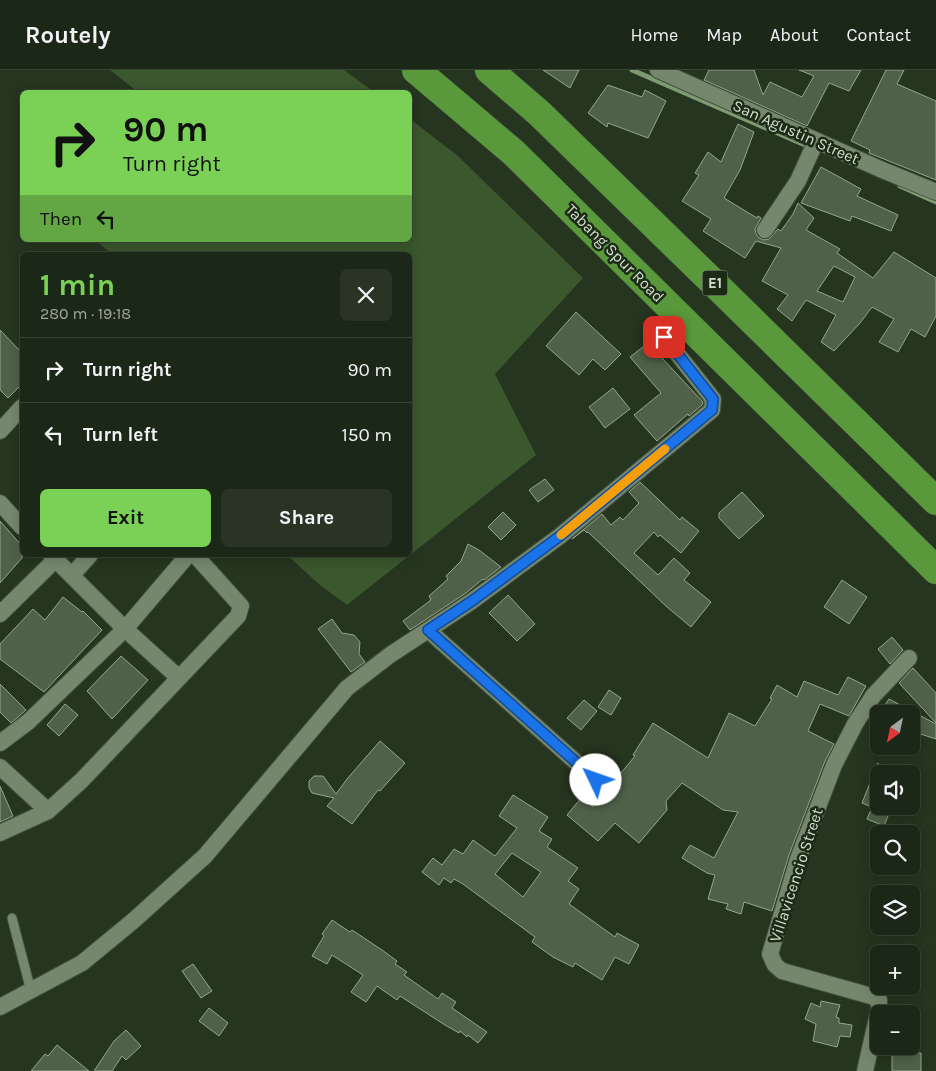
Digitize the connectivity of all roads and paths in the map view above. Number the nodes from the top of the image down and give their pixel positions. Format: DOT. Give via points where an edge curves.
graph roads {
  1 [pos="416,70"];
  2 [pos="489,70"];
  3 [pos="658,70"];
  4 [pos="816,141"];
  5 [pos="936,192"];
  6 [pos="765,230"];
  7 [pos="664,337"];
  8 [pos="20,409"];
  9 [pos="0,431"];
  10 [pos="936,501"];
  11 [pos="0,503"];
  12 [pos="20,522"];
  13 [pos="54,557"];
  14 [pos="88,557"];
  15 [pos="186,557"];
  16 [pos="197,557"];
  17 [pos="936,570"];
  18 [pos="72,575"];
  19 [pos="0,614"];
  20 [pos="125,629"];
  21 [pos="428,630"];
  22 [pos="910,658"];
  23 [pos="178,677"];
  24 [pos="2,739"];
  25 [pos="0,768"];
  26 [pos="596,780"];
  27 [pos="48,812"];
  28 [pos="0,833"];
  29 [pos="12,918"];
  30 [pos="31,991"];
  31 [pos="0,1007"];
  32 [pos="865,1071"];
  1 -- 17 [label="highway, Tabang Spur Road" via="514,153"];
  2 -- 10 [label="highway, E1" via="539,113"];
  3 -- 4 [label="street, San Agustin Street"];
  4 -- 5 [label="street, San Agustin Street"];
  4 -- 6 [label="street" via="798,181"];
  7 -- 21 [label="street" via="713,399 712,410 560,536"];
  8 -- 9 [label="street"];
  11 -- 12 [label="street"];
  13 -- 18 [label="street"];
  13 -- 19 [label="street"];
  14 -- 18 [label="street"];
  15 -- 20 [label="street"];
  16 -- 23 [label="street" via="241,606 238,616"];
  18 -- 20 [label="street"];
  20 -- 23 [label="street"];
  20 -- 24 [label="street" via="28,722"];
  21 -- 26 [label="street"];
  21 -- 30 [label="street" via="347,688 198,862 82,963"];
  22 -- 32 [label="street, Villavicencio Street" via="873,696 834,765 798,859 770,954 782,971 879,1000"];
  23 -- 27 [label="street"];
  25 -- 27 [label="street"];
  27 -- 28 [label="street"];
  29 -- 30 [label="lane"];
  30 -- 31 [label="street"];
}
